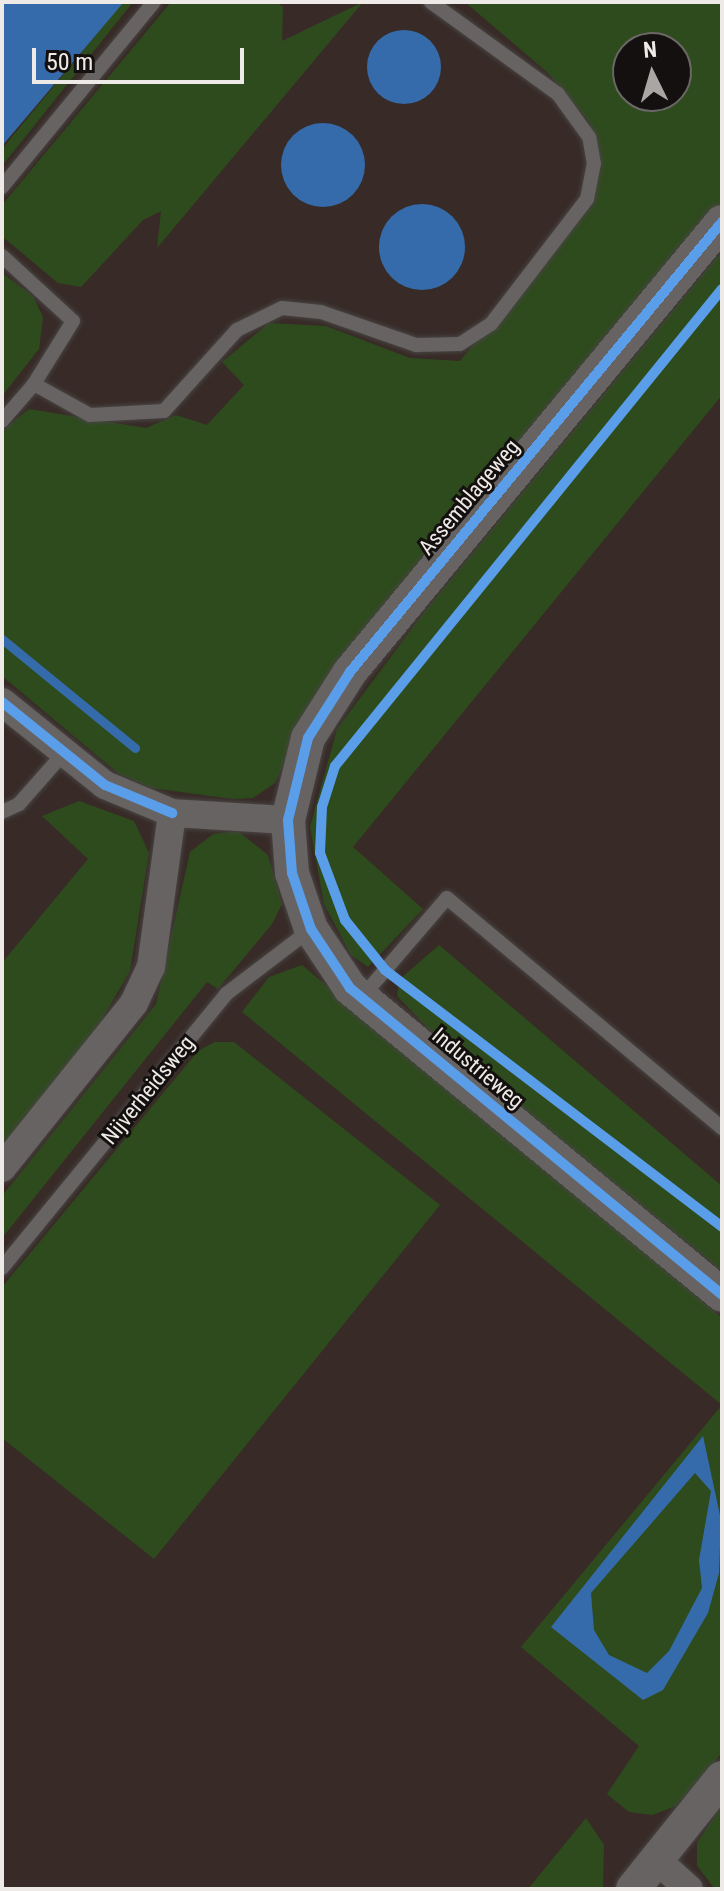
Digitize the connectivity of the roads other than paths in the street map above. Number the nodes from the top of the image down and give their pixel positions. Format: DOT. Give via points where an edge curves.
graph roads {
  1 [pos="154,2"];
  2 [pos="431,2"];
  3 [pos="2,187"];
  4 [pos="722,222"];
  5 [pos="2,256"];
  6 [pos="34,384"];
  7 [pos="2,421"];
  8 [pos="2,702"];
  9 [pos="64,753"];
  10 [pos="2,812"];
  11 [pos="172,813"];
  12 [pos="288,820"];
  13 [pos="311,929"];
  14 [pos="362,997"];
  15 [pos="722,1128"];
  16 [pos="2,1168"];
  17 [pos="2,1268"];
  18 [pos="722,1295"];
  19 [pos="722,1778"];
  20 [pos="657,1860"];
  21 [pos="633,1889"];
  22 [pos="689,1889"];
  1 -- 3 [label="lane"];
  2 -- 6 [label="lane" via="558,94 589,137 594,164 587,199 491,324 460,344 416,345 321,312 282,308 237,330 164,411 126,417 90,415"];
  4 -- 12 [label="street, Assemblageweg" via="350,672 308,738"];
  5 -- 6 [label="lane" via="73,321"];
  6 -- 7 [label="lane"];
  8 -- 9 [label="street"];
  9 -- 10 [label="lane" via="19,804"];
  9 -- 11 [label="street" via="105,785"];
  11 -- 12 [label="street"];
  11 -- 16 [label="street" via="151,967 134,1003"];
  12 -- 13 [label="street, Industrieweg" via="292,873"];
  13 -- 14 [label="street, Industrieweg"];
  13 -- 17 [label="lane, Nijverheidsweg" via="226,994"];
  14 -- 15 [label="lane" via="447,898"];
  14 -- 18 [label="street, Industrieweg"];
  19 -- 20 [label="street"];
  20 -- 21 [label="street"];
  20 -- 22 [label="street"];
}
